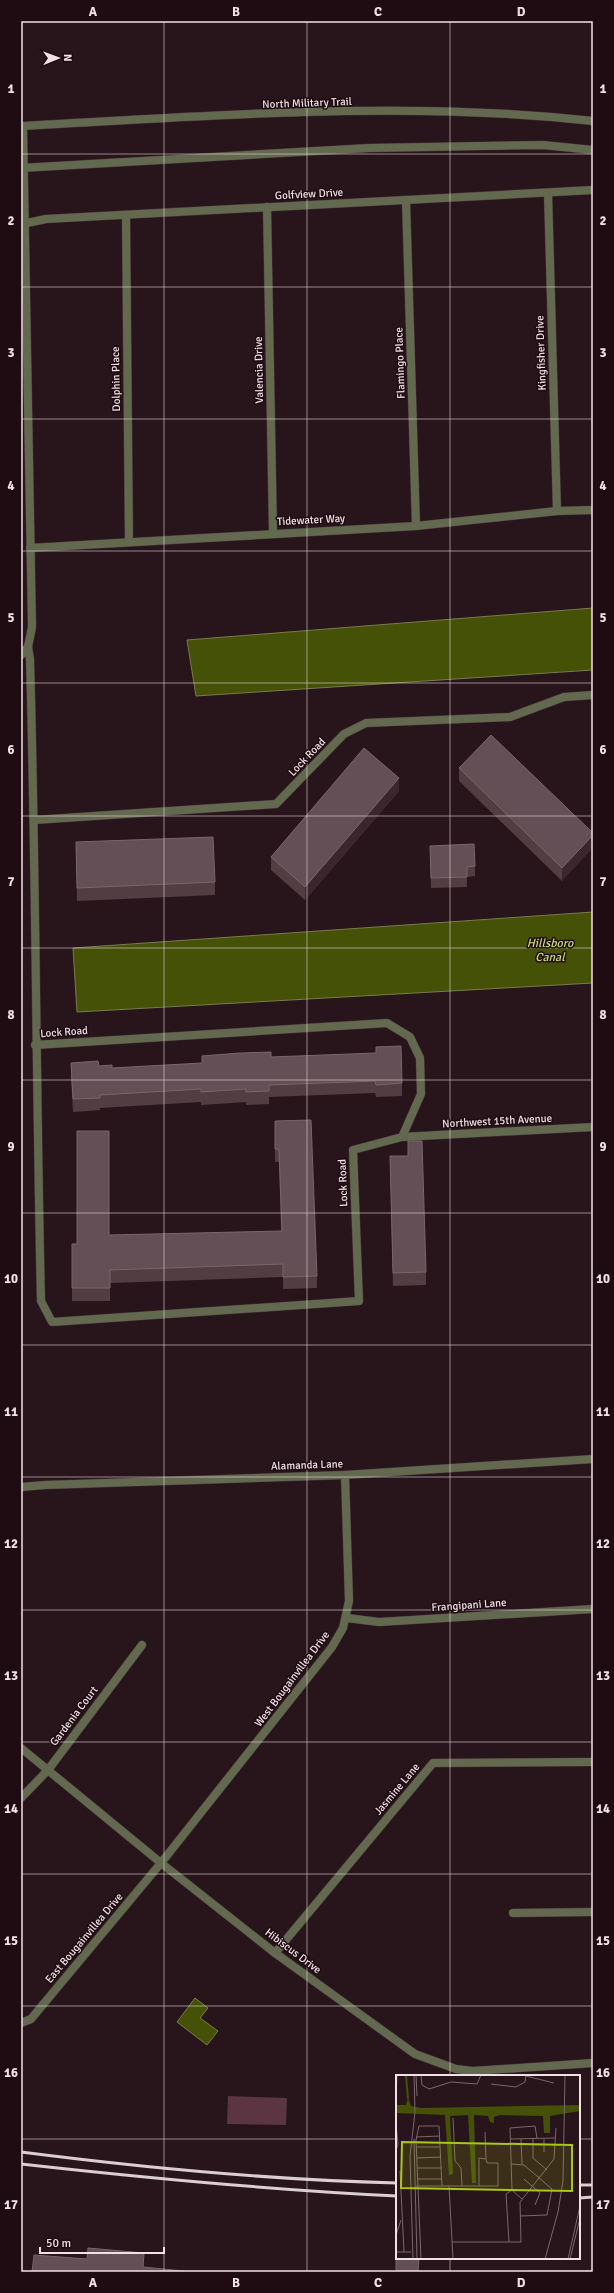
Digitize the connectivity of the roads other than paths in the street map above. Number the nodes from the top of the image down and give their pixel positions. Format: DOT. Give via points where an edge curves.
graph roads {
  1 [pos="593,121"];
  2 [pos="22,126"];
  3 [pos="593,150"];
  4 [pos="22,167"];
  5 [pos="593,190"];
  6 [pos="548,193"];
  7 [pos="406,200"];
  8 [pos="267,207"];
  9 [pos="126,215"];
  10 [pos="24,224"];
  11 [pos="593,510"];
  12 [pos="557,511"];
  13 [pos="416,526"];
  14 [pos="273,533"];
  15 [pos="129,542"];
  16 [pos="30,548"];
  17 [pos="28,647"];
  18 [pos="21,655"];
  19 [pos="593,695"];
  20 [pos="34,820"];
  21 [pos="35,1045"];
  22 [pos="593,1127"];
  23 [pos="402,1137"];
  24 [pos="593,1459"];
  25 [pos="345,1475"];
  26 [pos="21,1487"];
  27 [pos="593,1609"];
  28 [pos="347,1618"];
  29 [pos="142,1645"];
  30 [pos="21,1748"];
  31 [pos="593,1762"];
  32 [pos="48,1770"];
  33 [pos="21,1798"];
  34 [pos="162,1863"];
  35 [pos="593,1912"];
  36 [pos="513,1913"];
  37 [pos="275,1953"];
  38 [pos="21,2023"];
  39 [pos="593,2063"];
  1 -- 2 [label="street, North Military Trail" via="431,110"];
  2 -- 4 [label="street"];
  3 -- 4 [label="street" via="543,145 369,148"];
  4 -- 10 [label="street"];
  5 -- 6 [label="street, Golfview Drive"];
  6 -- 7 [label="street, Golfview Drive"];
  6 -- 12 [label="street, Kingfisher Drive"];
  7 -- 8 [label="street, Golfview Drive"];
  7 -- 13 [label="street, Flamingo Place"];
  8 -- 9 [label="street, Golfview Drive"];
  8 -- 14 [label="street, Valencia Drive"];
  9 -- 10 [label="street, Golfview Drive" via="46,219"];
  9 -- 15 [label="street, Dolphin Place"];
  10 -- 16 [label="street"];
  11 -- 12 [label="street, Tidewater Way"];
  12 -- 13 [label="street, Tidewater Way"];
  13 -- 14 [label="street, Tidewater Way"];
  14 -- 15 [label="street, Tidewater Way"];
  15 -- 16 [label="street, Tidewater Way"];
  16 -- 17 [label="street" via="32,627"];
  17 -- 18 [label="street"];
  17 -- 20 [label="street"];
  19 -- 20 [label="street, Lock Road" via="564,697 510,717 366,723 344,734 276,804"];
  20 -- 21 [label="street"];
  21 -- 23 [label="street, Lock Road" via="387,1023 410,1037 420,1058 421,1094"];
  21 -- 23 [label="street, Lock Road" via="41,1301 52,1322 359,1302 353,1150"];
  22 -- 23 [label="street, Northwest 15th Avenue"];
  24 -- 25 [label="street, Alamanda Lane"];
  25 -- 26 [label="street, Alamanda Lane"];
  25 -- 28 [label="street, West Bougainvillea Drive" via="349,1601"];
  27 -- 28 [label="street, Frangipani Lane" via="379,1622"];
  28 -- 34 [label="street, West Bougainvillea Drive" via="332,1647"];
  29 -- 32 [label="street, Gardenia Court"];
  30 -- 32 [label="street, Hibiscus Drive"];
  31 -- 37 [label="street, Jasmine Lane" via="433,1763"];
  32 -- 33 [label="street, Gardenia Court"];
  32 -- 34 [label="street, Hibiscus Drive"];
  34 -- 37 [label="street, Hibiscus Drive"];
  34 -- 38 [label="street, East Bougainvillea Drive" via="31,2019"];
  35 -- 36 [label="street"];
  37 -- 39 [label="street, Hibiscus Drive" via="415,2054 432,2062 456,2069 490,2071"];
}
